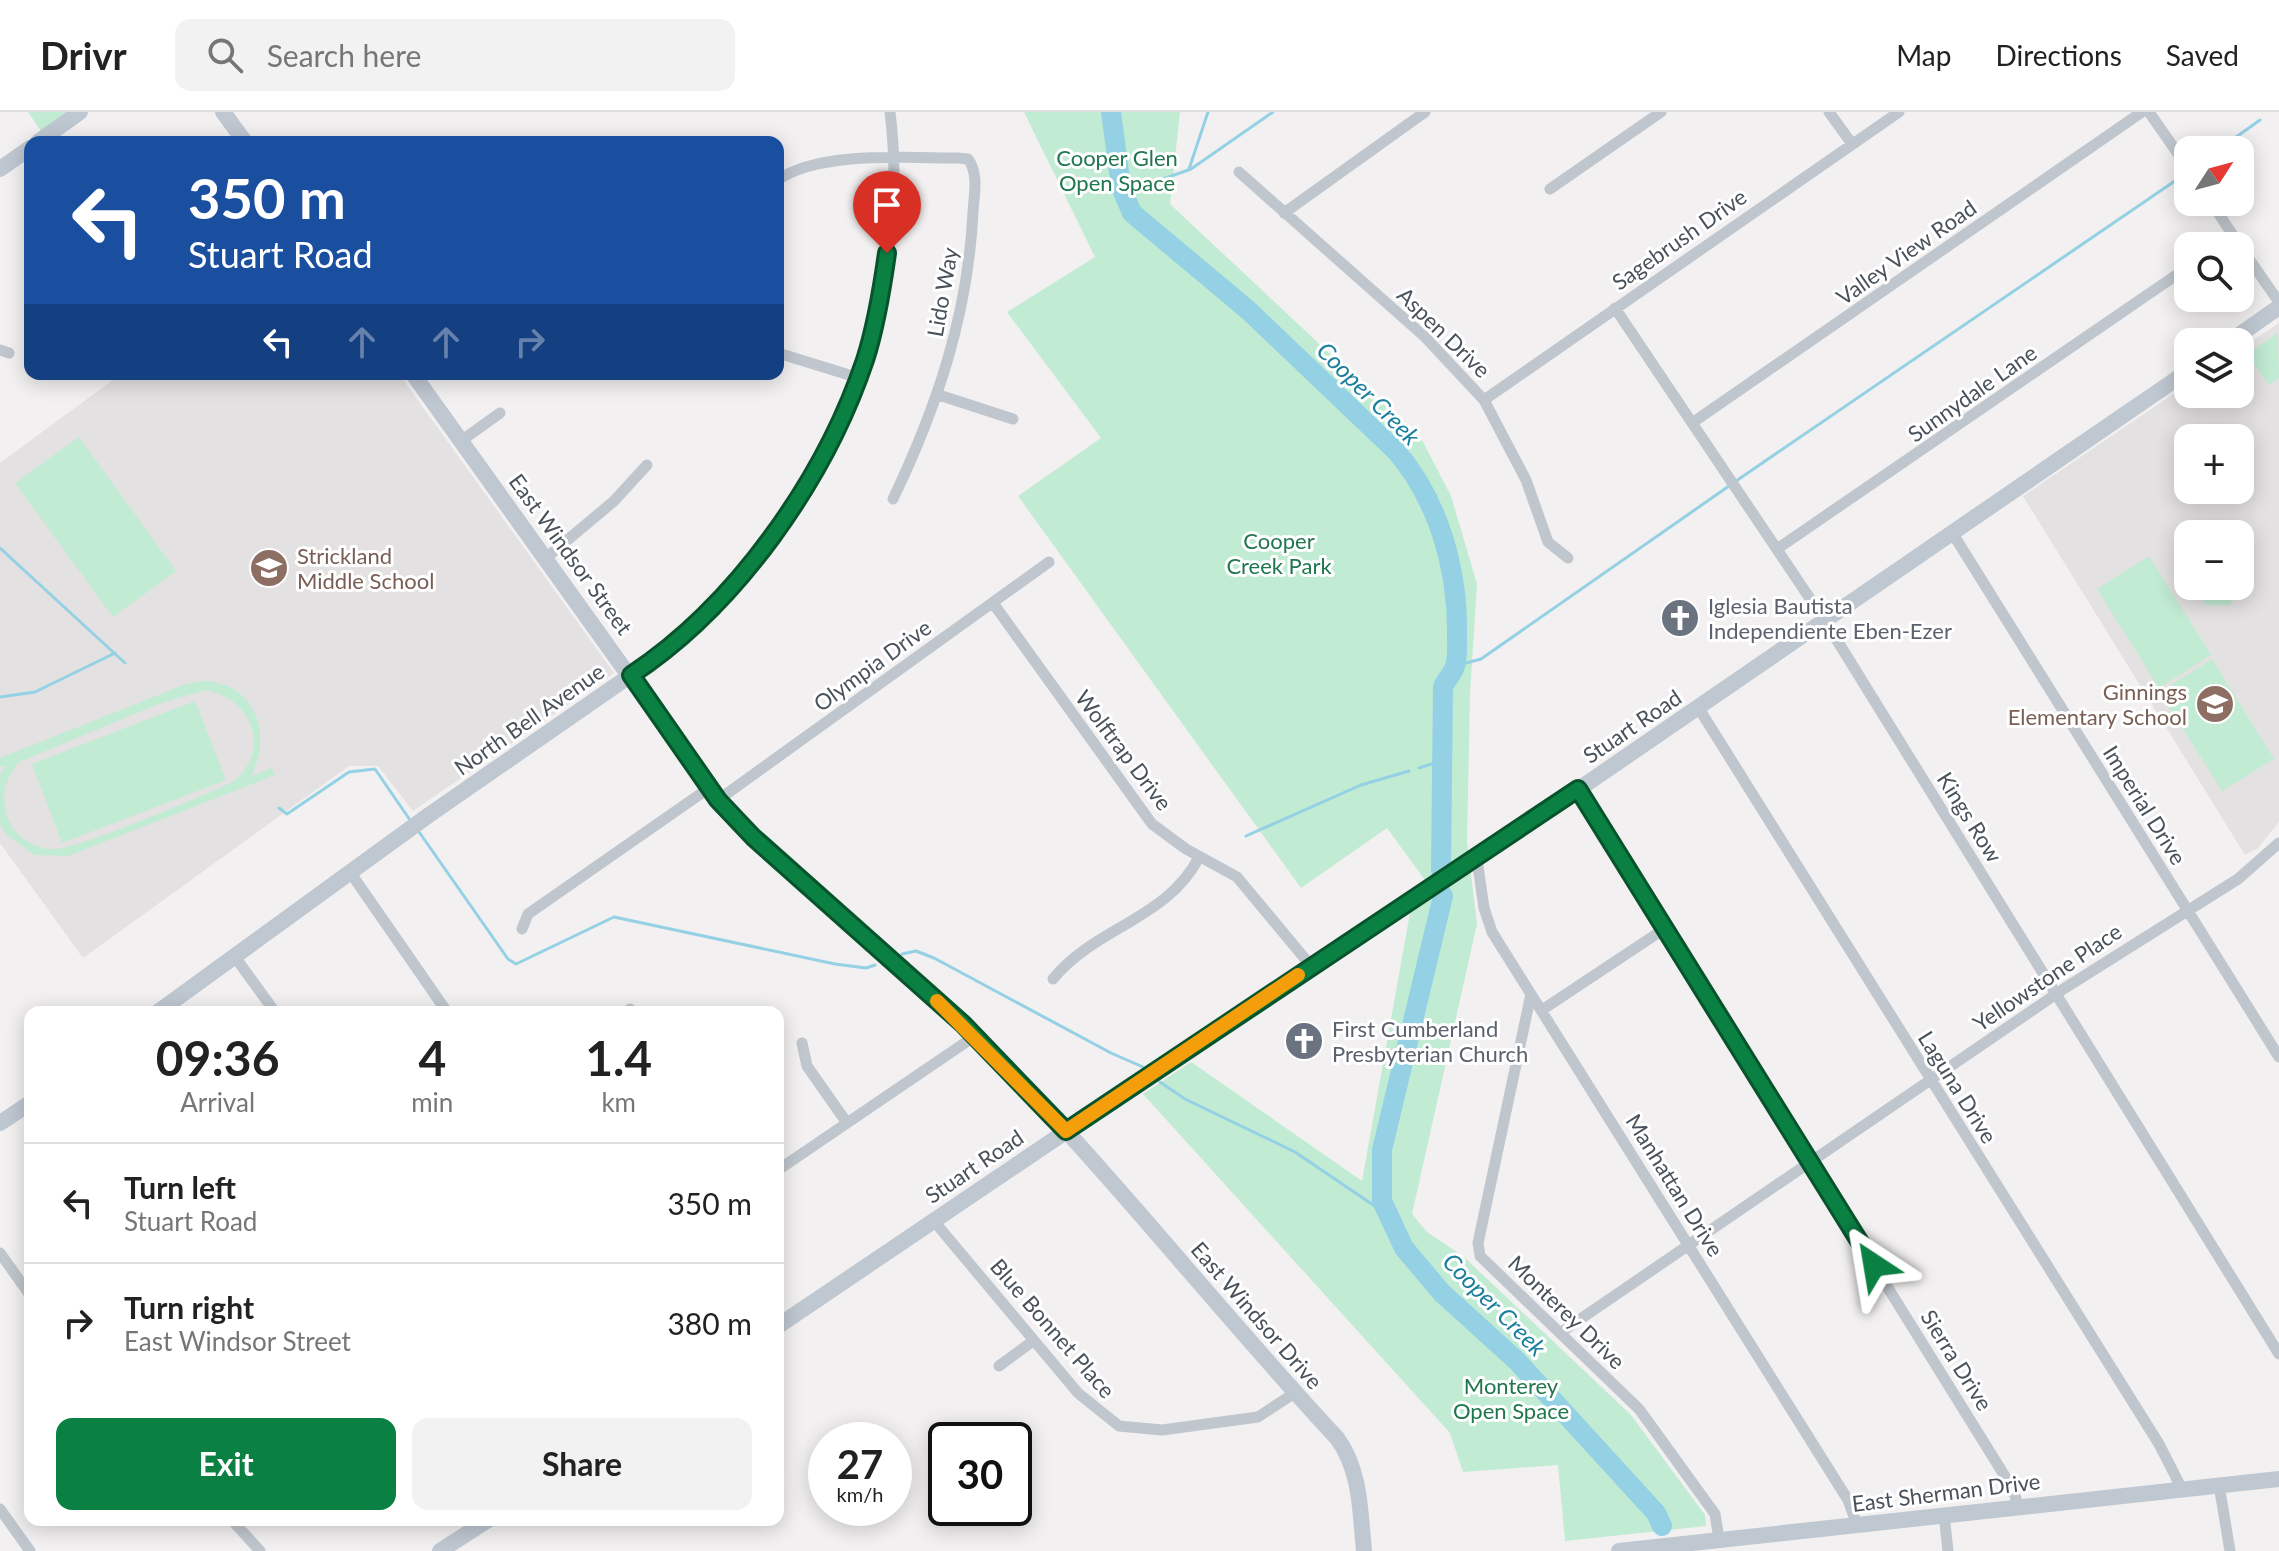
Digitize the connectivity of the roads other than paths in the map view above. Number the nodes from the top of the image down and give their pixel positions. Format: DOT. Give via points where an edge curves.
graph roads {
  1 [pos="80,112"];
  2 [pos="223,112"];
  3 [pos="890,112"];
  4 [pos="1425,112"];
  5 [pos="1661,112"];
  6 [pos="1829,112"];
  7 [pos="1899,112"];
  8 [pos="2142,112"];
  9 [pos="2149,112"];
  10 [pos="46,136"];
  11 [pos="241,136"];
  12 [pos="1852,144"];
  13 [pos="2174,148"];
  14 [pos="24,152"];
  15 [pos="892,160"];
  16 [pos="0,169"];
  17 [pos="1239,172"];
  18 [pos="784,176"];
  19 [pos="1550,189"];
  20 [pos="1284,213"];
  21 [pos="2254,267"];
  22 [pos="2174,277"];
  23 [pos="2279,304"];
  24 [pos="1615,308"];
  25 [pos="2247,328"];
  26 [pos="784,355"];
  27 [pos="859,378"];
  28 [pos="417,380"];
  29 [pos="2174,381"];
  30 [pos="939,395"];
  31 [pos="1484,400"];
  32 [pos="500,413"];
  33 [pos="1013,419"];
  34 [pos="1692,423"];
  35 [pos="461,441"];
  36 [pos="647,465"];
  37 [pos="893,499"];
  38 [pos="1953,534"];
  39 [pos="1777,549"];
  40 [pos="546,558"];
  41 [pos="1568,558"];
  42 [pos="1049,562"];
  43 [pos="993,603"];
  44 [pos="1825,621"];
  45 [pos="631,675"];
  46 [pos="1698,707"];
  47 [pos="1578,789"];
  48 [pos="714,794"];
  49 [pos="2279,843"];
  50 [pos="1199,857"];
  51 [pos="1477,859"];
  52 [pos="350,872"];
  53 [pos="2188,910"];
  54 [pos="522,929"];
  55 [pos="1664,929"];
  56 [pos="235,957"];
  57 [pos="1311,966"];
  58 [pos="1053,979"];
  59 [pos="1531,994"];
  60 [pos="2055,996"];
  61 [pos="166,1006"];
  62 [pos="271,1006"];
  63 [pos="443,1006"];
  64 [pos="1542,1010"];
  65 [pos="975,1036"];
  66 [pos="2275,1041"];
  67 [pos="802,1043"];
  68 [pos="2279,1057"];
  69 [pos="1930,1081"];
  70 [pos="24,1107"];
  71 [pos="0,1123"];
  72 [pos="847,1123"];
  73 [pos="1066,1131"];
  74 [pos="1809,1163"];
  75 [pos="784,1166"];
  76 [pos="933,1220"];
  77 [pos="1689,1245"];
  78 [pos="0,1253"];
  79 [pos="24,1287"];
  80 [pos="784,1322"];
  81 [pos="1560,1333"];
  82 [pos="1033,1341"];
  83 [pos="2279,1354"];
  84 [pos="999,1366"];
  85 [pos="1296,1392"];
  86 [pos="2279,1479"];
  87 [pos="2219,1485"];
  88 [pos="2182,1489"];
  89 [pos="2019,1506"];
  90 [pos="0,1509"];
  91 [pos="1944,1514"];
  92 [pos="1857,1525"];
  93 [pos="237,1526"];
  94 [pos="479,1526"];
  95 [pos="1719,1539"];
  96 [pos="30,1551"];
  97 [pos="260,1551"];
  98 [pos="440,1551"];
  99 [pos="1364,1551"];
  100 [pos="1619,1551"];
  101 [pos="1948,1551"];
  102 [pos="2230,1551"];
  1 -- 10 [label="street"];
  2 -- 11 [label="street"];
  3 -- 15 [label="street, North Bell Avenue"];
  4 -- 20 [label="street"];
  5 -- 19 [label="street"];
  6 -- 12 [label="street"];
  7 -- 12 [label="street, Sagebrush Drive"];
  8 -- 34 [label="street, Valley View Road"];
  9 -- 13 [label="street"];
  12 -- 24 [label="street, Sagebrush Drive"];
  14 -- 16 [label="street"];
  15 -- 18 [label="street" via="811,164"];
  15 -- 27 [label="street, North Bell Avenue" via="887,253"];
  15 -- 30 [label="street, Lido Way" via="968,159 975,169 961,313"];
  17 -- 20 [label="street, Aspen Drive"];
  20 -- 31 [label="street, Aspen Drive" via="1425,337"];
  21 -- 23 [label="street"];
  22 -- 39 [label="street, Sunnydale Lane"];
  23 -- 25 [label="street"];
  24 -- 31 [label="street, Sagebrush Drive"];
  24 -- 34 [label="street, Kings Row"];
  26 -- 27 [label="street"];
  27 -- 45 [label="street, North Bell Avenue" via="833,439 772,536 672,647"];
  28 -- 35 [label="street, East Windsor Street"];
  29 -- 38 [label="street, Stuart Road"];
  30 -- 33 [label="street"];
  30 -- 37 [label="street, Lido Way"];
  31 -- 41 [label="street, Aspen Drive" via="1526,480 1548,542"];
  32 -- 35 [label="street"];
  34 -- 39 [label="street, Kings Row"];
  35 -- 40 [label="street, East Windsor Street"];
  36 -- 40 [label="street" via="587,527"];
  38 -- 44 [label="street, Stuart Road"];
  38 -- 53 [label="street, Imperial Drive"];
  39 -- 44 [label="street, Kings Row"];
  40 -- 45 [label="street, East Windsor Street"];
  42 -- 43 [label="street, Olympia Drive"];
  43 -- 48 [label="street, Olympia Drive"];
  43 -- 50 [label="street, Wolftrap Drive" via="1152,824"];
  44 -- 46 [label="street, Stuart Road"];
  44 -- 60 [label="street, Kings Row"];
  45 -- 48 [label="street, East Windsor Street"];
  45 -- 52 [label="street, North Bell Avenue"];
  46 -- 47 [label="street, Stuart Road"];
  46 -- 69 [label="street, Laguna Drive"];
  47 -- 51 [label="street, Stuart Road"];
  47 -- 55 [label="street, Sierra Drive"];
  48 -- 54 [label="street, Olympia Drive" via="528,914"];
  48 -- 65 [label="street, East Windsor Street" via="753,837"];
  49 -- 53 [label="street, Yellowstone Place" via="2253,868"];
  50 -- 57 [label="street, Wolftrap Drive" via="1237,877"];
  50 -- 58 [label="street" via="1178,889 1077,952"];
  51 -- 57 [label="street, Stuart Road"];
  51 -- 59 [label="street, Manhattan Drive" via="1492,932"];
  52 -- 56 [label="street, North Bell Avenue"];
  52 -- 63 [label="street"];
  53 -- 60 [label="street, Yellowstone Place"];
  53 -- 66 [label="street, Imperial Drive"];
  55 -- 64 [label="street"];
  55 -- 74 [label="street, Sierra Drive"];
  56 -- 61 [label="street, North Bell Avenue"];
  56 -- 62 [label="street"];
  57 -- 73 [label="street, Stuart Road"];
  59 -- 64 [label="street, Manhattan Drive"];
  59 -- 81 [label="street, Monterey Drive" via="1478,1243 1480,1256"];
  60 -- 69 [label="street, Yellowstone Place"];
  60 -- 83 [label="street, Kings Row"];
  64 -- 77 [label="street, Manhattan Drive"];
  65 -- 72 [label="street"];
  65 -- 73 [label="street, East Windsor Street"];
  66 -- 68 [label="street, Imperial Drive"];
  67 -- 72 [label="street" via="807,1066"];
  69 -- 74 [label="street, Yellowstone Place"];
  69 -- 88 [label="street, Laguna Drive"];
  70 -- 71 [label="street"];
  72 -- 75 [label="street"];
  73 -- 76 [label="street, Stuart Road"];
  73 -- 85 [label="street, East Windsor Drive"];
  74 -- 77 [label="street, Yellowstone Place"];
  74 -- 89 [label="street, Sierra Drive"];
  76 -- 80 [label="street, Stuart Road"];
  76 -- 82 [label="street, Blue Bonnet Place"];
  77 -- 81 [label="street, Yellowstone Place"];
  77 -- 92 [label="street, Manhattan Drive" via="1848,1500"];
  78 -- 79 [label="street"];
  81 -- 95 [label="street, Monterey Drive" via="1639,1409 1715,1514"];
  82 -- 84 [label="street"];
  82 -- 85 [label="street, Blue Bonnet Place" via="1078,1393 1119,1426 1162,1430 1258,1417"];
  85 -- 99 [label="street, East Windsor Drive" via="1347,1452 1357,1478"];
  86 -- 87 [label="street, East Sherman Drive"];
  87 -- 88 [label="street, East Sherman Drive"];
  87 -- 102 [label="street"];
  88 -- 89 [label="street, East Sherman Drive"];
  89 -- 91 [label="street, East Sherman Drive"];
  90 -- 96 [label="street"];
  91 -- 92 [label="street, East Sherman Drive"];
  91 -- 101 [label="street"];
  92 -- 95 [label="street, East Sherman Drive"];
  93 -- 97 [label="street"];
  94 -- 98 [label="street"];
  95 -- 100 [label="street, East Sherman Drive"];
}
